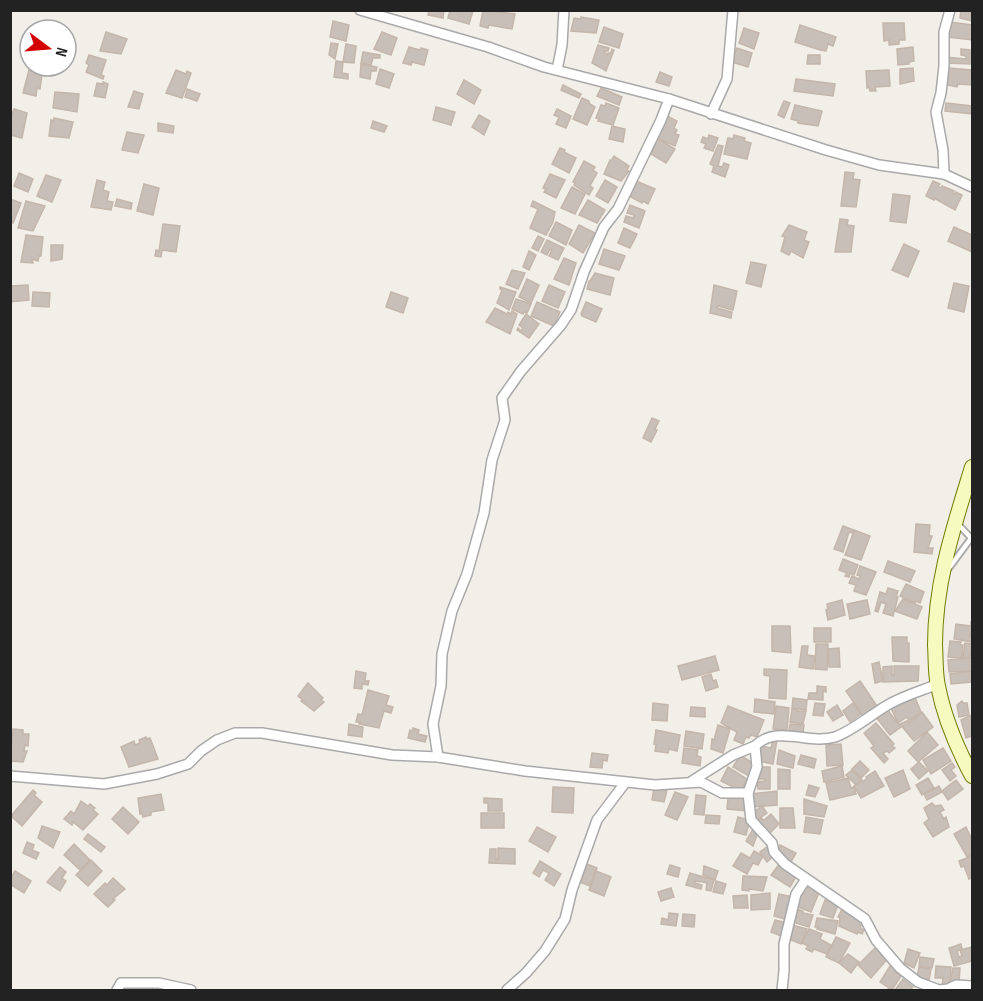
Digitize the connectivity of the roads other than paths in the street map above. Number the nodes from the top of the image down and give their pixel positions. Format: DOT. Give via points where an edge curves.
graph roads {
  1 [pos="360,10"];
  2 [pos="564,10"];
  3 [pos="733,10"];
  4 [pos="950,10"];
  5 [pos="557,70"];
  6 [pos="669,99"];
  7 [pos="711,114"];
  8 [pos="944,174"];
  9 [pos="972,187"];
  10 [pos="972,467"];
  11 [pos="956,521"];
  12 [pos="972,538"];
  13 [pos="940,581"];
  14 [pos="938,684"];
  15 [pos="755,746"];
  16 [pos="438,757"];
  17 [pos="10,776"];
  18 [pos="972,776"];
  19 [pos="625,783"];
  20 [pos="677,785"];
  21 [pos="748,793"];
  22 [pos="806,879"];
  23 [pos="972,986"];
  24 [pos="117,990"];
  25 [pos="191,990"];
  26 [pos="507,990"];
  27 [pos="782,990"];
  1 -- 5 [label="street"];
  2 -- 5 [label="street"];
  3 -- 7 [label="street" via="727,79"];
  4 -- 8 [label="street" via="936,112"];
  5 -- 6 [label="street"];
  6 -- 7 [label="street"];
  6 -- 16 [label="street" via="618,209 604,227 571,310 502,398 505,420 492,460 484,513 442,654 441,686 433,724"];
  7 -- 8 [label="street" via="879,165"];
  8 -- 9 [label="street"];
  10 -- 11 [label="main road"];
  11 -- 12 [label="lane"];
  11 -- 13 [label="main road"];
  12 -- 13 [label="lane"];
  13 -- 14 [label="main road" via="935,621"];
  14 -- 15 [label="street" via="888,704 835,737 770,736"];
  14 -- 18 [label="main road"];
  15 -- 20 [label="street" via="688,783"];
  15 -- 21 [label="street" via="756,767"];
  16 -- 17 [label="street" via="392,755 262,733 235,733 217,740 188,764 157,774 104,784"];
  16 -- 19 [label="street"];
  19 -- 20 [label="street"];
  19 -- 26 [label="street" via="597,820 565,919 545,951"];
  20 -- 21 [label="street" via="701,782 722,793"];
  21 -- 22 [label="street" via="751,820 785,864"];
  22 -- 23 [label="street" via="865,918 876,940 918,982 939,990"];
  22 -- 27 [label="street" via="796,894 784,944"];
  24 -- 25 [label="street" via="121,983 159,983"];
}
